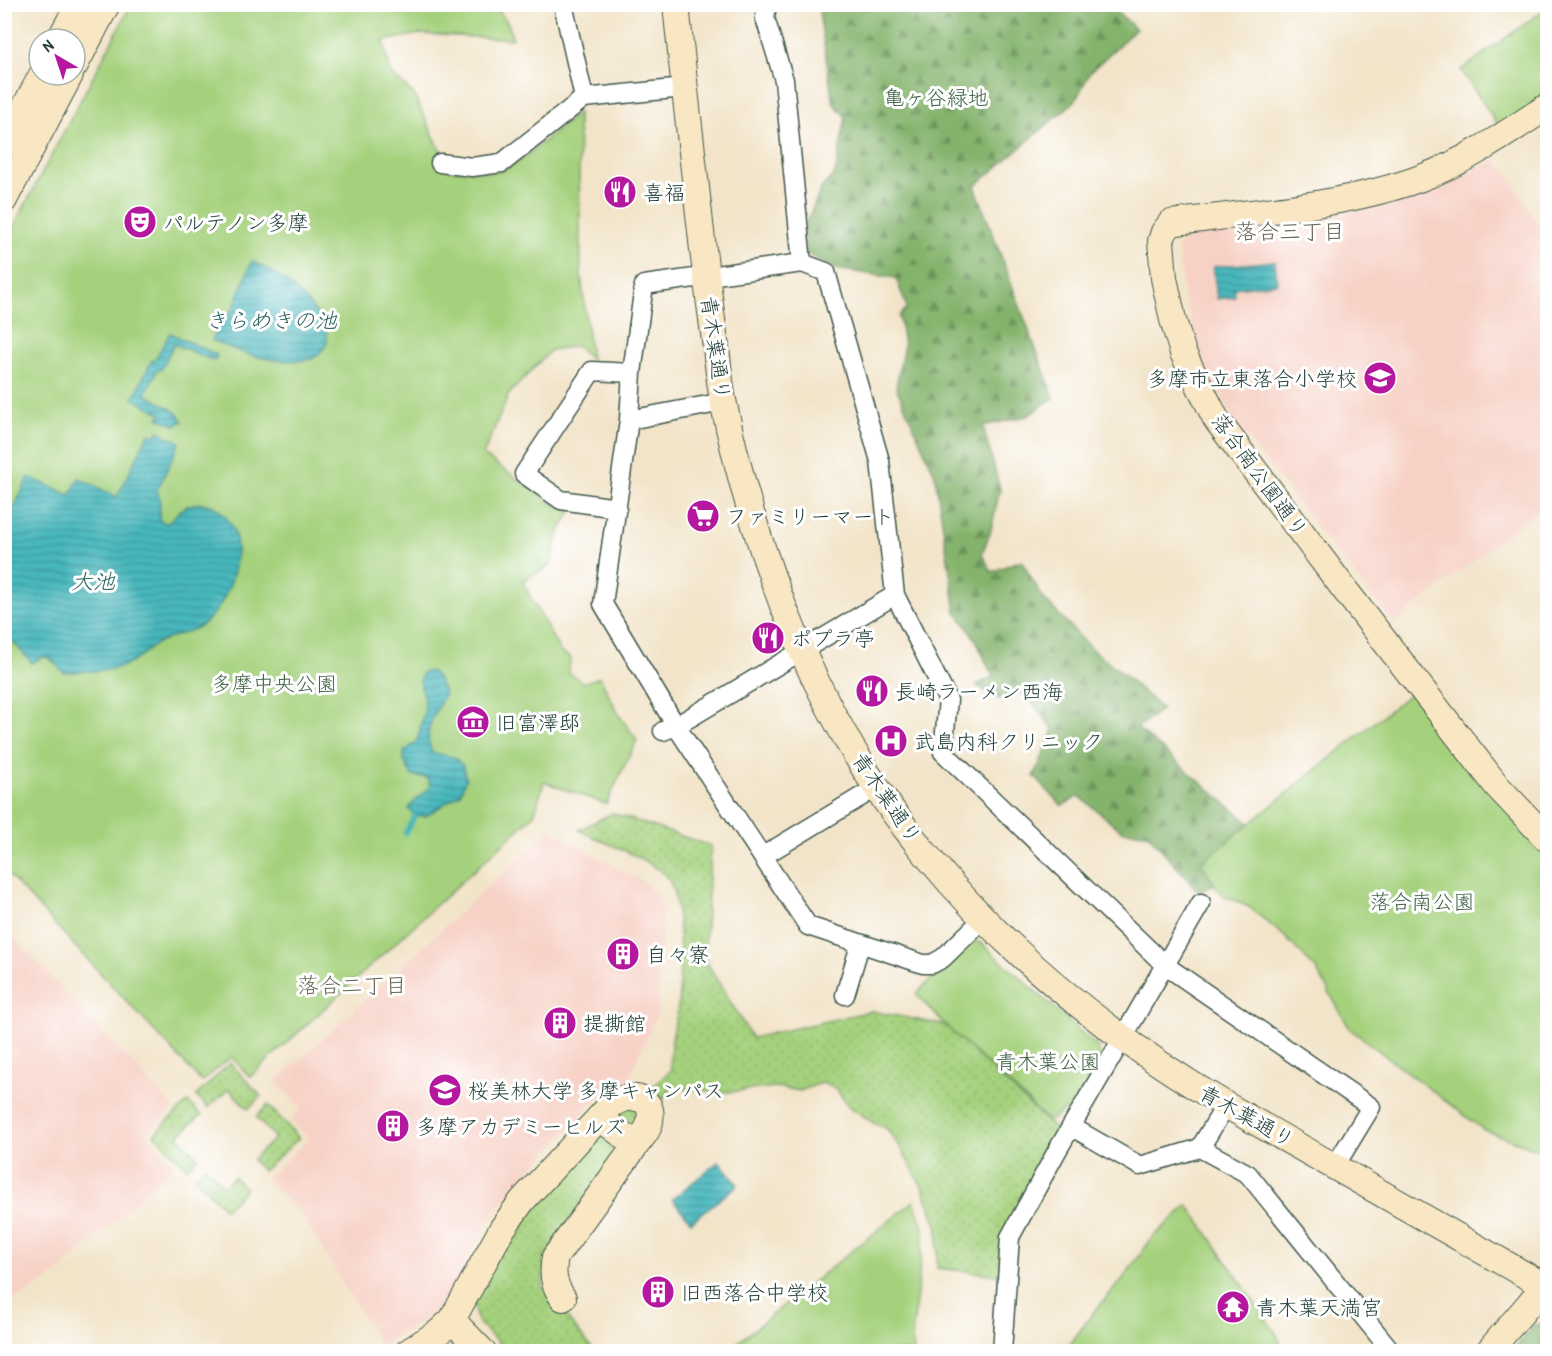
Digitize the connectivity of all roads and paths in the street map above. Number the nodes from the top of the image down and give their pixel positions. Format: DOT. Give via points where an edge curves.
graph roads {
  1 [pos="79,4"];
  2 [pos="107,4"];
  3 [pos="563,4"];
  4 [pos="676,4"];
  5 [pos="767,4"];
  6 [pos="67,27"];
  7 [pos="87,42"];
  8 [pos="36,87"];
  9 [pos="64,87"];
  10 [pos="684,88"];
  11 [pos="584,98"];
  12 [pos="1548,106"];
  13 [pos="4,146"];
  14 [pos="440,163"];
  15 [pos="4,200"];
  16 [pos="802,263"];
  17 [pos="706,276"];
  18 [pos="632,373"];
  19 [pos="723,402"];
  20 [pos="630,420"];
  21 [pos="617,508"];
  22 [pos="895,595"];
  23 [pos="802,650"];
  24 [pos="669,728"];
  25 [pos="877,787"];
  26 [pos="1548,840"];
  27 [pos="763,856"];
  28 [pos="1201,903"];
  29 [pos="984,918"];
  30 [pos="860,945"];
  31 [pos="1166,966"];
  32 [pos="845,994"];
  33 [pos="1122,1038"];
  34 [pos="1226,1105"];
  35 [pos="600,1118"];
  36 [pos="1072,1126"];
  37 [pos="636,1145"];
  38 [pos="1200,1148"];
  39 [pos="1335,1166"];
  40 [pos="1547,1285"];
  41 [pos="563,1298"];
  42 [pos="452,1320"];
  43 [pos="408,1352"];
  44 [pos="483,1352"];
  45 [pos="1002,1352"];
  46 [pos="1392,1352"];
  47 [pos="1488,1352"];
  1 -- 6 [label="street"];
  2 -- 7 [label="street"];
  3 -- 11 [label="street"];
  4 -- 10 [label="street, 青木葉通り"];
  5 -- 16 [label="street" via="765,18 784,80"];
  8 -- 13 [label="street"];
  9 -- 15 [label="street"];
  10 -- 11 [label="street"];
  10 -- 17 [label="street, 青木葉通り"];
  11 -- 14 [label="street" via="502,162 472,167"];
  12 -- 26 [label="street, 落合南公園通り" via="1482,150 1423,178 1351,198 1171,223 1161,241 1164,278 1176,331 1216,418 1497,786"];
  16 -- 17 [label="street"];
  16 -- 22 [label="street" via="826,272 880,461"];
  17 -- 18 [label="street" via="644,285"];
  17 -- 19 [label="street, 青木葉通り"];
  18 -- 20 [label="street"];
  18 -- 21 [label="street" via="592,371 524,474 561,500"];
  19 -- 20 [label="street"];
  19 -- 23 [label="street, 青木葉通り" via="764,554"];
  20 -- 21 [label="street"];
  21 -- 24 [label="street" via="603,604"];
  22 -- 23 [label="street"];
  22 -- 31 [label="street" via="948,700 943,752"];
  23 -- 24 [label="street"];
  23 -- 25 [label="street, 青木葉通り" via="838,723"];
  24 -- 27 [label="street"];
  25 -- 27 [label="street"];
  25 -- 29 [label="street, 青木葉通り" via="924,851"];
  27 -- 30 [label="street" via="808,926"];
  28 -- 31 [label="street"];
  29 -- 30 [label="street" via="932,964"];
  29 -- 33 [label="street, 青木葉通り" via="1069,998"];
  30 -- 32 [label="street"];
  31 -- 33 [label="street"];
  31 -- 39 [label="street" via="1371,1107"];
  33 -- 34 [label="street, 青木葉通り"];
  33 -- 36 [label="street"];
  34 -- 38 [label="street"];
  34 -- 39 [label="street, 青木葉通り"];
  35 -- 37 [label="street"];
  35 -- 37 [label="street" via="624,1097 643,1100 651,1118"];
  35 -- 42 [label="street" via="508,1219"];
  36 -- 38 [label="street" via="1140,1166"];
  36 -- 45 [label="street" via="1010,1237"];
  37 -- 41 [label="street" via="555,1257 553,1279"];
  38 -- 46 [label="street" via="1248,1174"];
  39 -- 40 [label="street, 青木葉通り"];
  40 -- 47 [label="street"];
  42 -- 43 [label="street"];
  42 -- 44 [label="street"];
}
